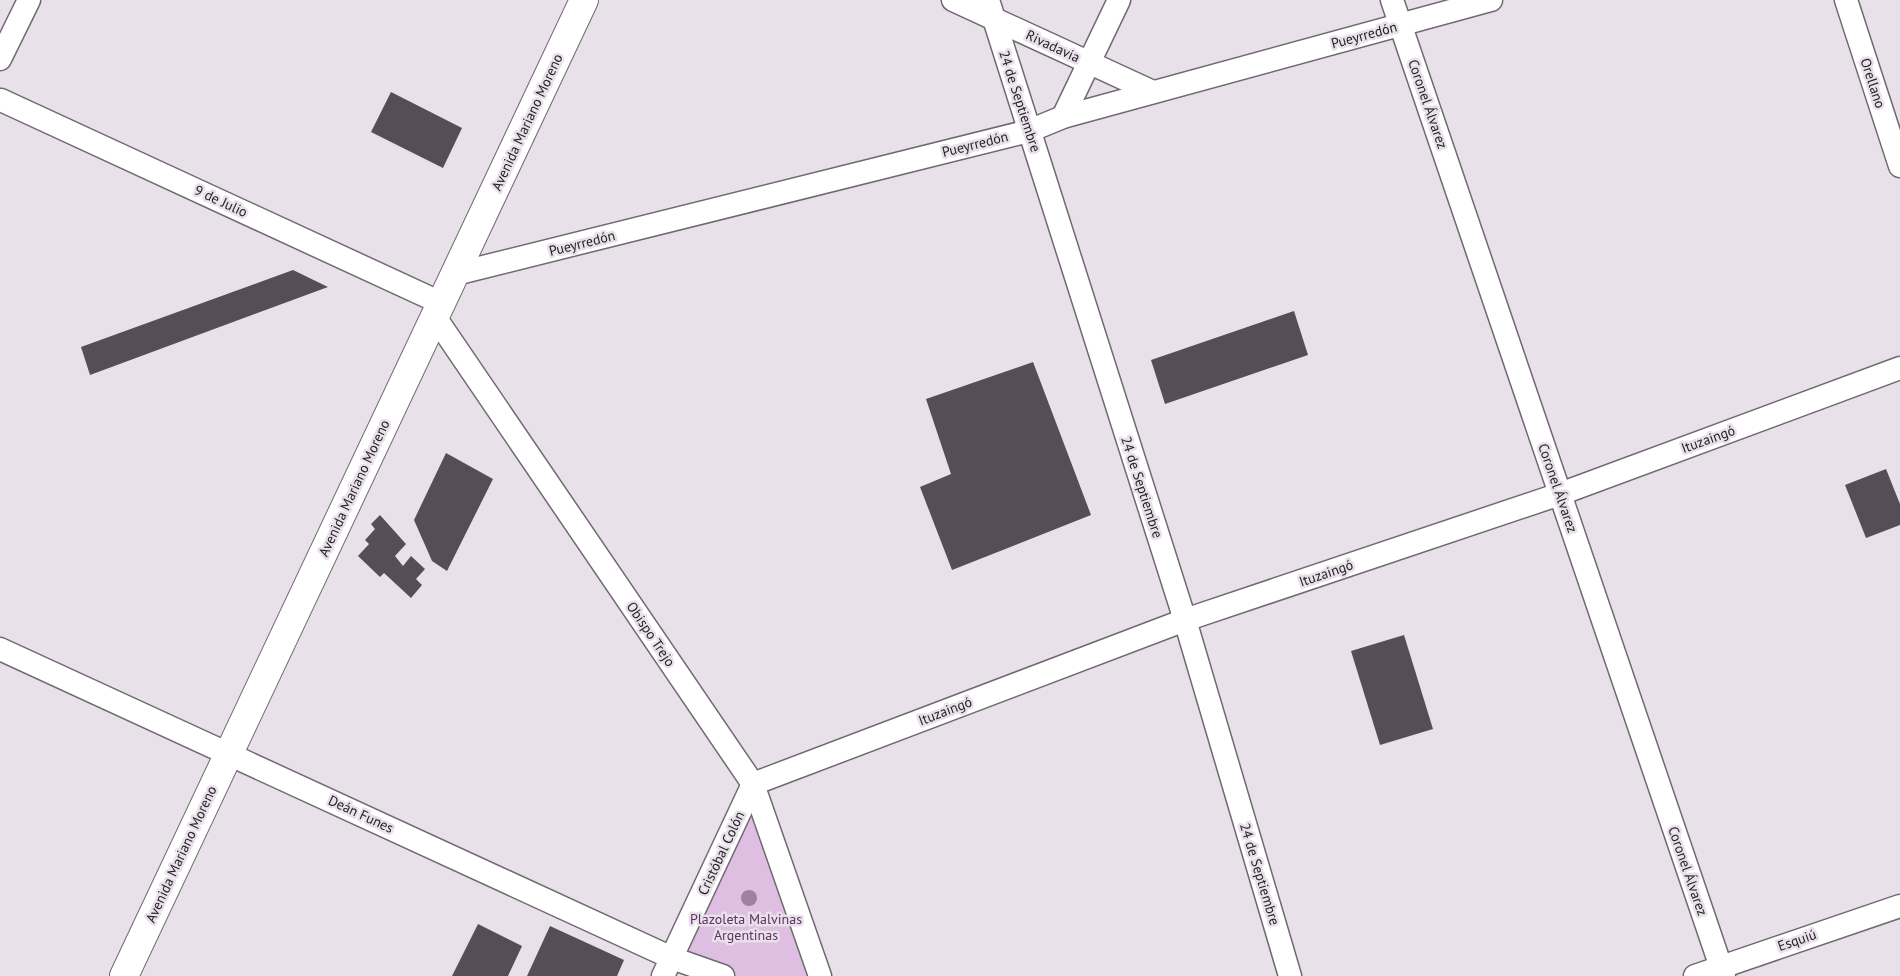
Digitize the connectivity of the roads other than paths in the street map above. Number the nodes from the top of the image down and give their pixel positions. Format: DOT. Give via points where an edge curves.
graph roads {
  1 [pos="29,0"];
  2 [pos="584,0"];
  3 [pos="953,0"];
  4 [pos="1119,0"];
  5 [pos="1392,0"];
  6 [pos="1491,0"];
  7 [pos="1846,0"];
  8 [pos="991,9"];
  9 [pos="1400,25"];
  10 [pos="0,59"];
  11 [pos="1089,63"];
  12 [pos="1153,92"];
  13 [pos="0,95"];
  14 [pos="1063,116"];
  15 [pos="1029,131"];
  16 [pos="1900,166"];
  17 [pos="454,274"];
  18 [pos="438,310"];
  19 [pos="1900,368"];
  20 [pos="1560,494"];
  21 [pos="1184,620"];
  22 [pos="0,649"];
  23 [pos="229,753"];
  24 [pos="754,784"];
  25 [pos="1900,906"];
  26 [pos="668,967"];
  27 [pos="1722,971"];
  28 [pos="124,976"];
  29 [pos="722,976"];
  30 [pos="820,976"];
  31 [pos="1290,976"];
  32 [pos="1695,976"];
  1 -- 10 [label="street"];
  2 -- 17 [label="main road, Avenida Mariano Moreno"];
  3 -- 8 [label="street, Rivadavia"];
  4 -- 11 [label="street"];
  5 -- 9 [label="street, Coronel Álvarez"];
  6 -- 9 [label="street, Pueyrredón"];
  7 -- 16 [label="street, Orellano"];
  8 -- 11 [label="street, Rivadavia"];
  8 -- 15 [label="street, 24 de Septiembre"];
  9 -- 12 [label="street, Pueyrredón"];
  9 -- 20 [label="street, Coronel Álvarez"];
  11 -- 12 [label="street, Rivadavia"];
  11 -- 14 [label="street"];
  12 -- 14 [label="street, Pueyrredón"];
  13 -- 18 [label="street, 9 de Julio"];
  14 -- 15 [label="street, Pueyrredón"];
  15 -- 17 [label="street, Pueyrredón"];
  15 -- 21 [label="street, 24 de Septiembre"];
  17 -- 18 [label="main road, Avenida Mariano Moreno"];
  18 -- 23 [label="main road, Avenida Mariano Moreno"];
  18 -- 24 [label="street, Obispo Trejo"];
  19 -- 20 [label="street, Ituzaingó"];
  20 -- 21 [label="street, Ituzaingó"];
  20 -- 27 [label="street, Coronel Álvarez"];
  21 -- 24 [label="street, Ituzaingó"];
  21 -- 31 [label="street, 24 de Septiembre"];
  22 -- 23 [label="street, Deán Funes"];
  23 -- 26 [label="street, Deán Funes"];
  23 -- 28 [label="main road, Avenida Mariano Moreno"];
  24 -- 26 [label="street, Cristóbal Colón"];
  24 -- 30 [label="street, Obispo Trejo"];
  25 -- 27 [label="street, Esquiú"];
  26 -- 29 [label="street, Deán Funes"];
  27 -- 32 [label="street, Esquiú"];
}
